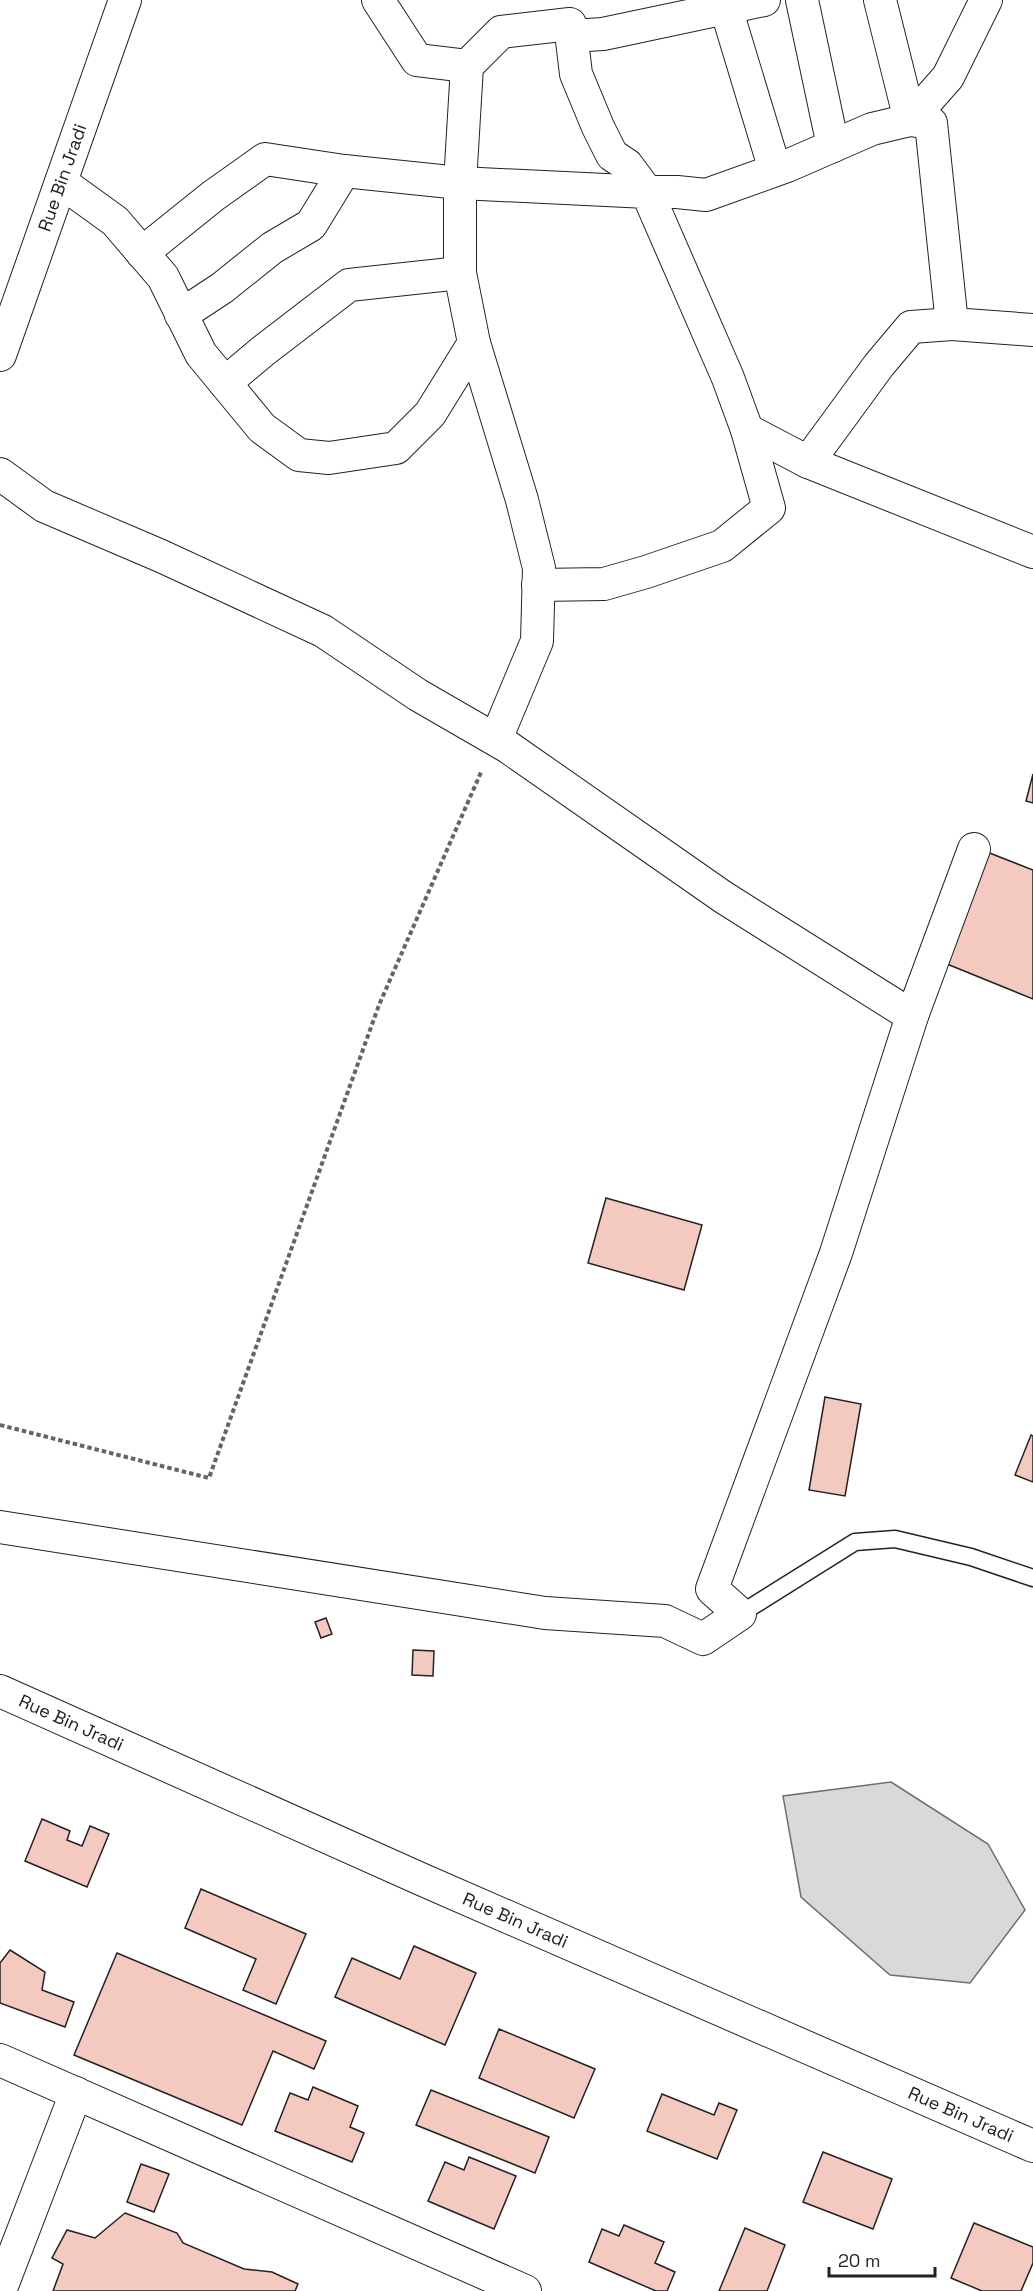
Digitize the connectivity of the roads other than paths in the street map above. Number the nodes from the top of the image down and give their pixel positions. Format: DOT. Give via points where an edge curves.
graph roads {
  1 [pos="125,0"];
  2 [pos="378,0"];
  3 [pos="764,0"];
  4 [pos="802,0"];
  5 [pos="880,0"];
  6 [pos="986,0"];
  7 [pos="726,8"];
  8 [pos="571,36"];
  9 [pos="468,66"];
  10 [pos="910,120"];
  11 [pos="833,146"];
  12 [pos="775,170"];
  13 [pos="344,171"];
  14 [pos="61,182"];
  15 [pos="460,183"];
  16 [pos="647,192"];
  17 [pos="142,253"];
  18 [pos="460,273"];
  19 [pos="182,315"];
  20 [pos="952,324"];
  21 [pos="1033,330"];
  22 [pos="474,343"];
  23 [pos="0,355"];
  24 [pos="225,383"];
  25 [pos="747,430"];
  26 [pos="808,462"];
  27 [pos="0,474"];
  28 [pos="1033,552"];
  29 [pos="538,585"];
  30 [pos="496,739"];
  31 [pos="974,849"];
  32 [pos="912,1016"];
  33 [pos="0,1527"];
  34 [pos="1033,1578"];
  35 [pos="740,1614"];
  36 [pos="0,1691"];
  37 [pos="0,2060"];
  38 [pos="76,2093"];
  39 [pos="1033,2146"];
  40 [pos="0,2291"];
  41 [pos="525,2291"];
  1 -- 14 [label="street, Rue Bin Jradi"];
  2 -- 9 [label="street" via="417,60"];
  3 -- 7 [label="street"];
  4 -- 11 [label="street"];
  5 -- 10 [label="street"];
  6 -- 10 [label="street" via="948,77"];
  7 -- 8 [label="street" via="603,34"];
  7 -- 12 [label="street"];
  8 -- 9 [label="street" via="570,24 501,32"];
  8 -- 16 [label="street" via="576,74 598,128 612,155 627,165"];
  9 -- 15 [label="street"];
  10 -- 11 [label="street" via="872,129"];
  10 -- 20 [label="street" via="931,123"];
  11 -- 12 [label="street"];
  12 -- 16 [label="street" via="706,195"];
  13 -- 15 [label="street"];
  13 -- 17 [label="street" via="265,159"];
  13 -- 19 [label="street" via="310,225 272,248"];
  14 -- 17 [label="street" via="115,221"];
  14 -- 23 [label="street, Rue Bin Jradi"];
  15 -- 16 [label="street"];
  15 -- 18 [label="street"];
  16 -- 25 [label="street"];
  17 -- 19 [label="street" via="164,277"];
  18 -- 22 [label="street"];
  18 -- 24 [label="street" via="350,285"];
  19 -- 24 [label="street" via="201,354"];
  20 -- 21 [label="street"];
  20 -- 26 [label="street" via="911,327"];
  22 -- 24 [label="street" via="430,414 396,448 329,458 299,455 262,428"];
  22 -- 29 [label="street" via="522,500 539,568"];
  25 -- 26 [label="street"];
  25 -- 29 [label="street" via="769,508 722,546 604,584"];
  26 -- 28 [label="street"];
  27 -- 30 [label="street" via="44,506 323,631 418,695"];
  29 -- 30 [label="street" via="537,641"];
  30 -- 32 [label="street" via="723,897"];
  31 -- 32 [label="street"];
  32 -- 35 [label="street" via="836,1253 712,1589"];
  33 -- 35 [label="street" via="545,1613 665,1621 703,1639"];
  34 -- 35 [label="lane" via="971,1557 896,1539 855,1542"];
  36 -- 39 [label="street, Rue Bin Jradi"];
  37 -- 38 [label="street"];
  38 -- 40 [label="street"];
  38 -- 41 [label="street"];
}
